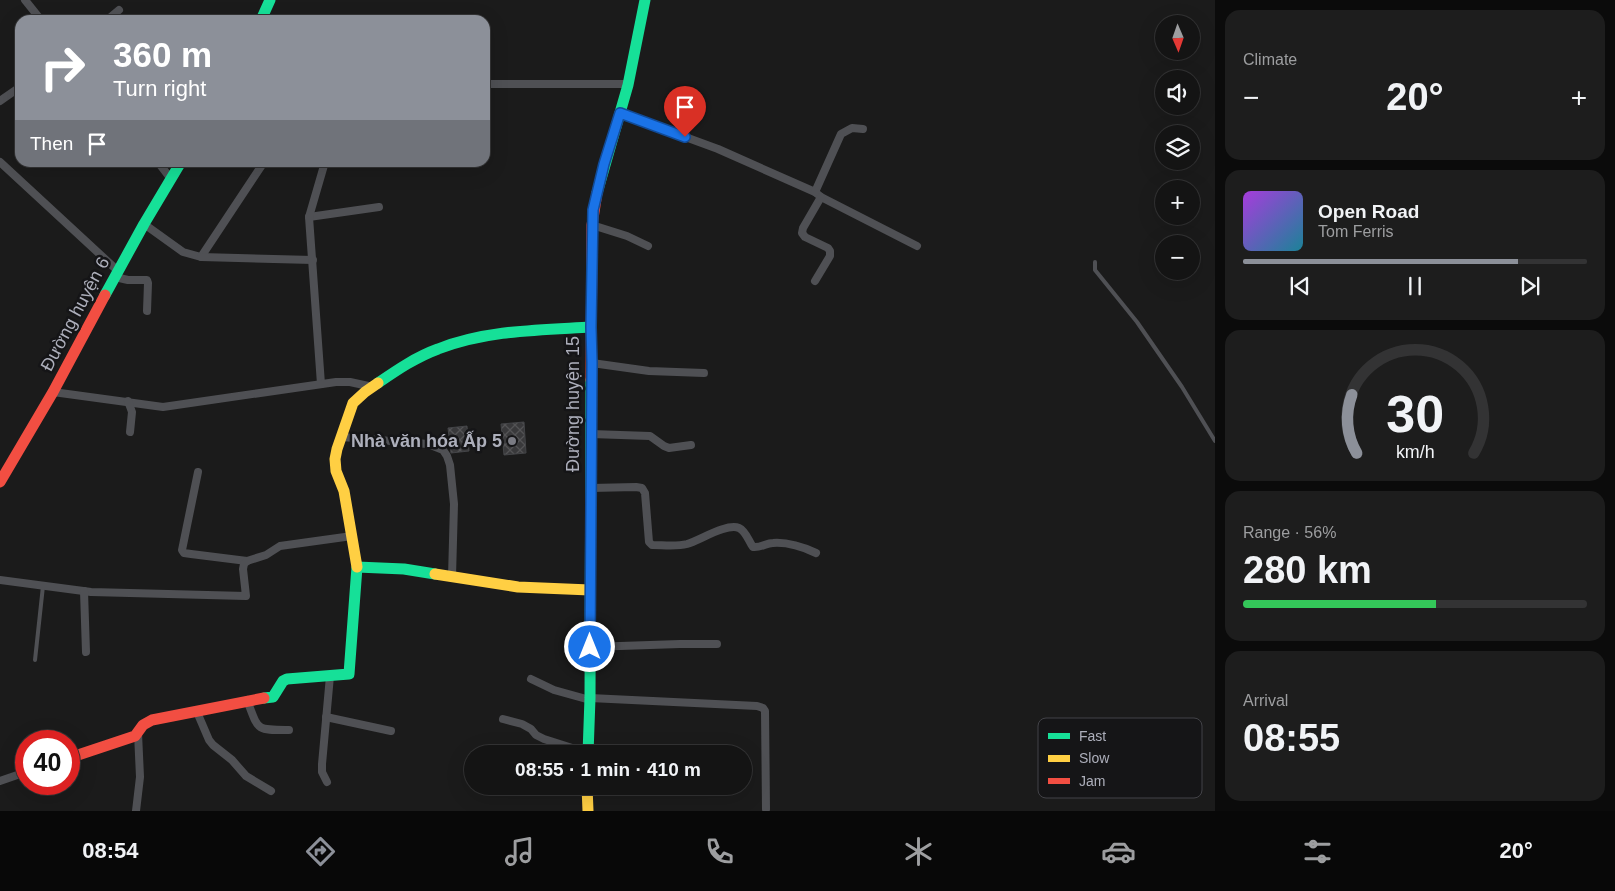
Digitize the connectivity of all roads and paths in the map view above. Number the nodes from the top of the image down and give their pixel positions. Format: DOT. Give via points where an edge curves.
graph roads {
  1 [pos="25,0"];
  2 [pos="270,0"];
  3 [pos="645,0"];
  4 [pos="119,10"];
  5 [pos="37,15"];
  6 [pos="114,15"];
  7 [pos="263,15"];
  8 [pos="490,84"];
  9 [pos="628,84"];
  10 [pos="15,90"];
  11 [pos="0,101"];
  12 [pos="620,113"];
  13 [pos="862,129"];
  14 [pos="0,162"];
  15 [pos="162,167"];
  16 [pos="178,167"];
  17 [pos="261,167"];
  18 [pos="324,167"];
  19 [pos="171,179"];
  20 [pos="818,194"];
  21 [pos="379,207"];
  22 [pos="309,217"];
  23 [pos="144,224"];
  24 [pos="592,225"];
  25 [pos="648,246"];
  26 [pos="917,246"];
  27 [pos="202,257"];
  28 [pos="313,260"];
  29 [pos="1095,262"];
  30 [pos="117,274"];
  31 [pos="815,281"];
  32 [pos="147,311"];
  33 [pos="591,327"];
  34 [pos="592,363"];
  35 [pos="704,373"];
  36 [pos="321,384"];
  37 [pos="373,387"];
  38 [pos="53,392"];
  39 [pos="128,401"];
  40 [pos="130,432"];
  41 [pos="591,434"];
  42 [pos="342,437"];
  43 [pos="1215,441"];
  44 [pos="691,445"];
  45 [pos="198,472"];
  46 [pos="0,482"];
  47 [pos="591,488"];
  48 [pos="352,536"];
  49 [pos="816,553"];
  50 [pos="247,561"];
  51 [pos="357,568"];
  52 [pos="452,577"];
  53 [pos="0,580"];
  54 [pos="43,586"];
  55 [pos="590,590"];
  56 [pos="84,591"];
  57 [pos="717,644"];
  58 [pos="590,647"];
  59 [pos="86,652"];
  60 [pos="35,660"];
  61 [pos="330,676"];
  62 [pos="531,679"];
  63 [pos="590,699"];
  64 [pos="247,700"];
  65 [pos="197,712"];
  66 [pos="326,717"];
  67 [pos="503,719"];
  68 [pos="289,730"];
  69 [pos="391,731"];
  70 [pos="138,733"];
  71 [pos="563,745"];
  72 [pos="588,745"];
  73 [pos="80,754"];
  74 [pos="15,776"];
  75 [pos="0,781"];
  76 [pos="327,782"];
  77 [pos="271,791"];
  78 [pos="587,795"];
  79 [pos="766,809"];
  80 [pos="136,811"];
  81 [pos="588,811"];
  1 -- 5 [label="street"];
  2 -- 7 [label="street"];
  3 -- 9 [label="street, Đường huyện 15"];
  4 -- 6 [label="street"];
  8 -- 9 [label="street"];
  9 -- 12 [label="street, Đường huyện 15"];
  10 -- 11 [label="street"];
  12 -- 20 [label="street" via="718,149"];
  12 -- 24 [label="street, Đường huyện 15" via="604,164"];
  13 -- 20 [label="street" via="852,128 841,134"];
  14 -- 30 [label="street"];
  15 -- 19 [label="street"];
  16 -- 19 [label="street, Đường huyện 6"];
  17 -- 27 [label="street"];
  18 -- 22 [label="street"];
  19 -- 23 [label="street, Đường huyện 6"];
  20 -- 26 [label="street"];
  20 -- 31 [label="street" via="802,233 805,238 830,251"];
  21 -- 22 [label="street"];
  22 -- 28 [label="street"];
  23 -- 27 [label="street" via="183,252"];
  23 -- 30 [label="street, Đường huyện 6"];
  24 -- 25 [label="street"];
  24 -- 33 [label="street, Đường huyện 15"];
  27 -- 28 [label="street"];
  28 -- 36 [label="street"];
  29 -- 43 [label="lane" via="1095,270 1137,322"];
  30 -- 32 [label="street" via="128,280 147,280"];
  30 -- 38 [label="street, Đường huyện 6"];
  33 -- 34 [label="street, Đường huyện 15"];
  33 -- 37 [label="street" via="496,334 458,342 420,357"];
  34 -- 35 [label="street" via="649,371"];
  34 -- 41 [label="street, Đường huyện 15"];
  36 -- 37 [label="street" via="350,382"];
  36 -- 39 [label="street" via="164,407"];
  37 -- 42 [label="street" via="353,403"];
  38 -- 39 [label="street"];
  38 -- 46 [label="street, Đường huyện 6"];
  39 -- 40 [label="street" via="132,412"];
  41 -- 44 [label="street" via="650,436 669,448"];
  41 -- 47 [label="street, Đường huyện 15"];
  42 -- 48 [label="street" via="335,459 336,471 344,491"];
  42 -- 52 [label="street" via="428,444 443,450 450,465 454,504"];
  45 -- 50 [label="street" via="182,550 184,553"];
  47 -- 49 [label="street" via="642,488 652,545 682,545 719,531 739,528 753,547 772,542 804,547"];
  47 -- 55 [label="street, Đường huyện 15"];
  48 -- 50 [label="street" via="280,546"];
  48 -- 51 [label="street"];
  50 -- 56 [label="street" via="243,569 246,596"];
  51 -- 52 [label="street" via="404,569"];
  51 -- 61 [label="street" via="350,672 346,676"];
  52 -- 55 [label="street" via="518,587"];
  53 -- 54 [label="street"];
  54 -- 56 [label="street"];
  54 -- 60 [label="lane"];
  55 -- 58 [label="street, Đường huyện 15"];
  56 -- 59 [label="street"];
  57 -- 58 [label="street"];
  58 -- 63 [label="street, Đường huyện 15"];
  61 -- 64 [label="street" via="287,679 273,697"];
  61 -- 66 [label="street"];
  62 -- 63 [label="street" via="554,690"];
  63 -- 72 [label="street, Đường huyện 15"];
  63 -- 79 [label="street" via="763,708"];
  64 -- 65 [label="street"];
  64 -- 68 [label="street" via="261,728"];
  65 -- 70 [label="street" via="152,720"];
  65 -- 77 [label="street" via="213,745 246,776"];
  66 -- 69 [label="street"];
  66 -- 76 [label="street" via="322,772"];
  67 -- 71 [label="street" via="522,724 536,735"];
  70 -- 73 [label="street"];
  70 -- 80 [label="street" via="140,776"];
  74 -- 75 [label="street"];
  78 -- 81 [label="street"];
}
